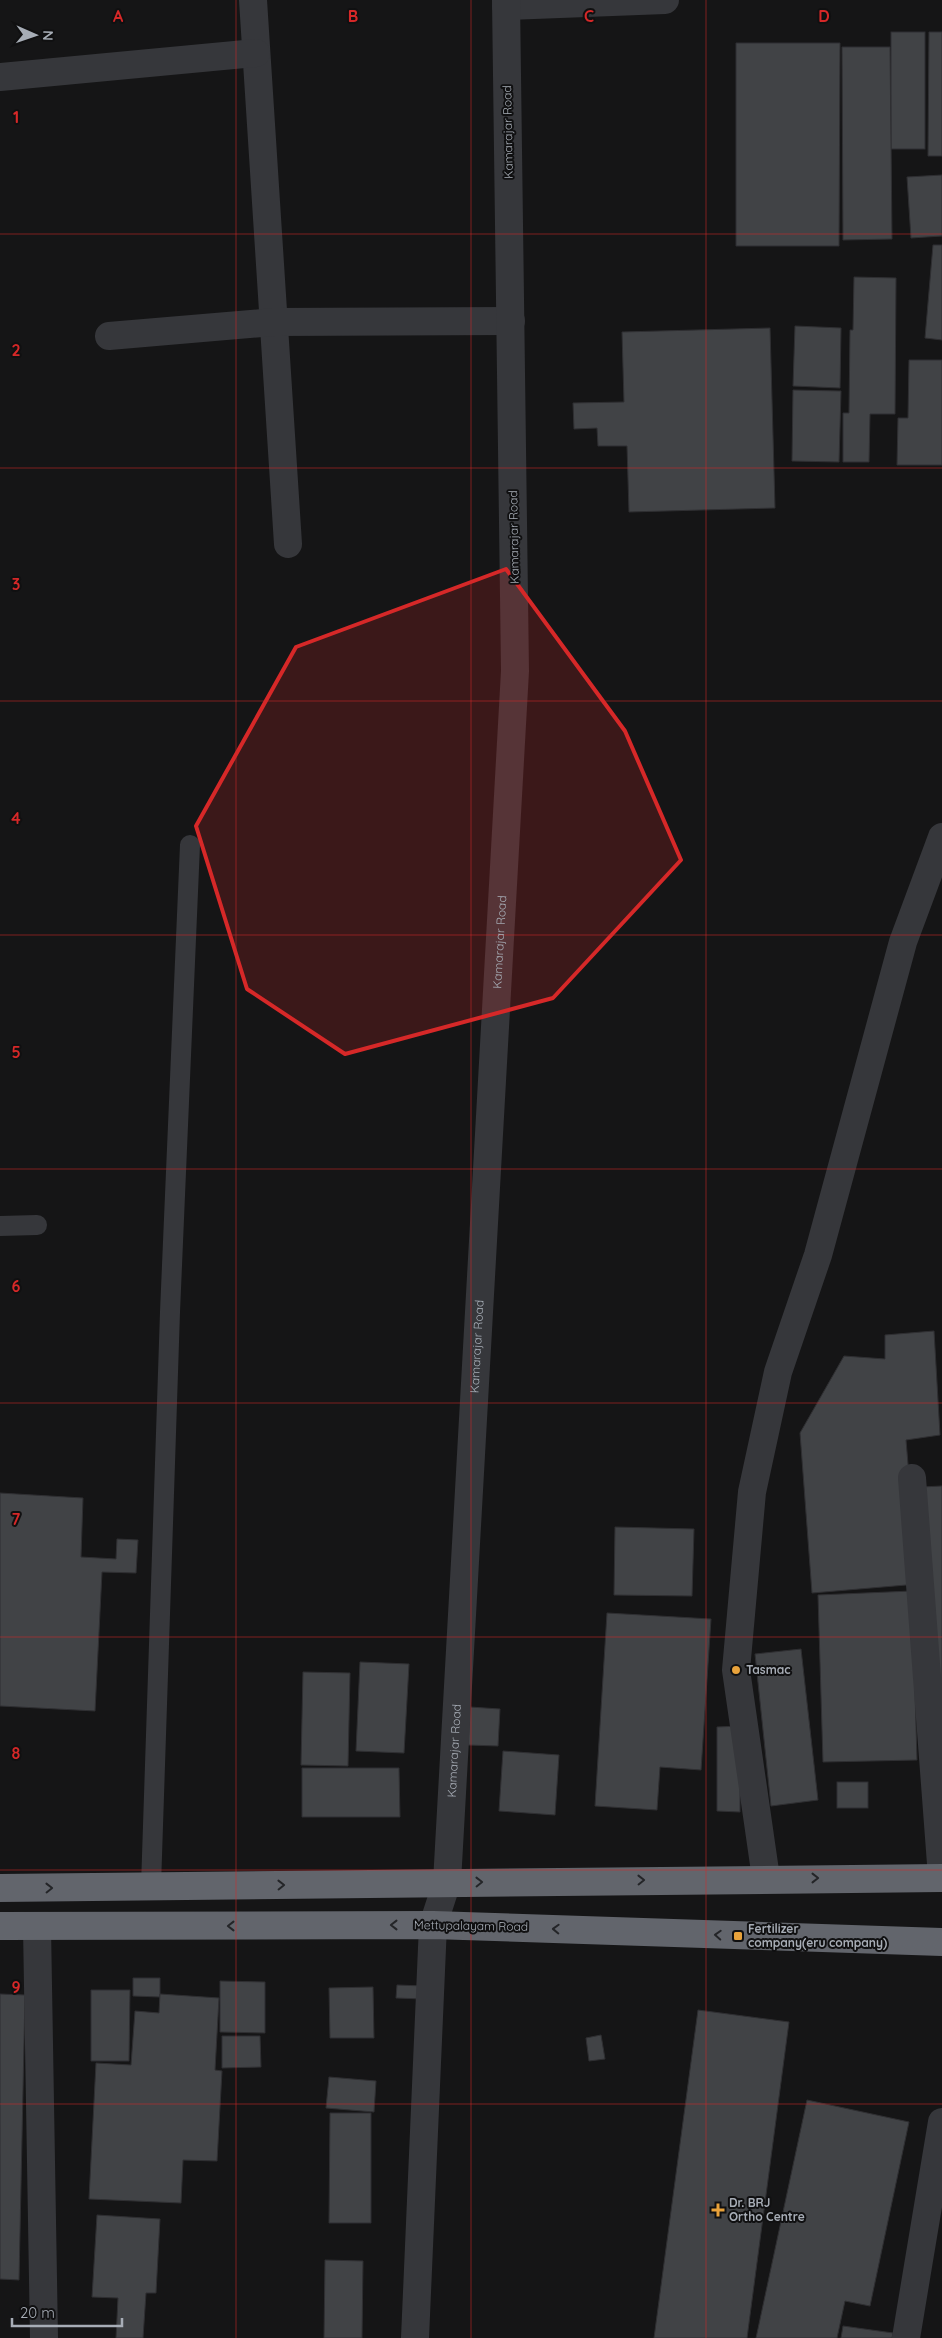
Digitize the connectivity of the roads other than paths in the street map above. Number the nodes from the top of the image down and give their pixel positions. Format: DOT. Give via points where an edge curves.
graph roads {
  1 [pos="253,0"];
  2 [pos="665,0"];
  3 [pos="506,3"];
  4 [pos="256,53"];
  5 [pos="0,77"];
  6 [pos="511,321"];
  7 [pos="274,322"];
  8 [pos="109,336"];
  9 [pos="288,544"];
  10 [pos="942,836"];
  11 [pos="190,845"];
  12 [pos="37,1225"];
  13 [pos="0,1226"];
  14 [pos="912,1478"];
  15 [pos="942,1877"];
  16 [pos="766,1878"];
  17 [pos="447,1882"];
  18 [pos="151,1886"];
  19 [pos="0,1888"];
  20 [pos="432,1925"];
  21 [pos="0,1926"];
  22 [pos="37,1927"];
  23 [pos="942,1942"];
  24 [pos="942,2122"];
  25 [pos="44,2338"];
  26 [pos="415,2338"];
  27 [pos="906,2338"];
  1 -- 4 [label="street"];
  2 -- 3 [label="street"];
  3 -- 6 [label="street, Kamarajar Road"];
  4 -- 5 [label="street"];
  4 -- 7 [label="street"];
  6 -- 7 [label="street"];
  6 -- 17 [label="street, Kamarajar Road" via="516,672"];
  7 -- 8 [label="street"];
  7 -- 9 [label="street"];
  10 -- 16 [label="street" via="902,942 818,1255 778,1372 752,1492 736,1670"];
  11 -- 18 [label="lane" via="170,1312"];
  12 -- 13 [label="lane"];
  14 -- 15 [label="street"];
  16 -- 15 [label="highway, one-way"];
  17 -- 16 [label="highway, one-way"];
  18 -- 17 [label="highway, one-way"];
  17 -- 20 [label="street, Kamarajar Road"];
  19 -- 18 [label="highway, one-way"];
  20 -- 22 [label="highway, Mettupalayam Road, one-way"];
  23 -- 20 [label="highway, Mettupalayam Road, one-way"];
  20 -- 26 [label="street, Kamarajar Road"];
  21 -- 22 [label="highway, Mettupalayam Road"];
  22 -- 25 [label="street"];
  24 -- 27 [label="street"];
}
